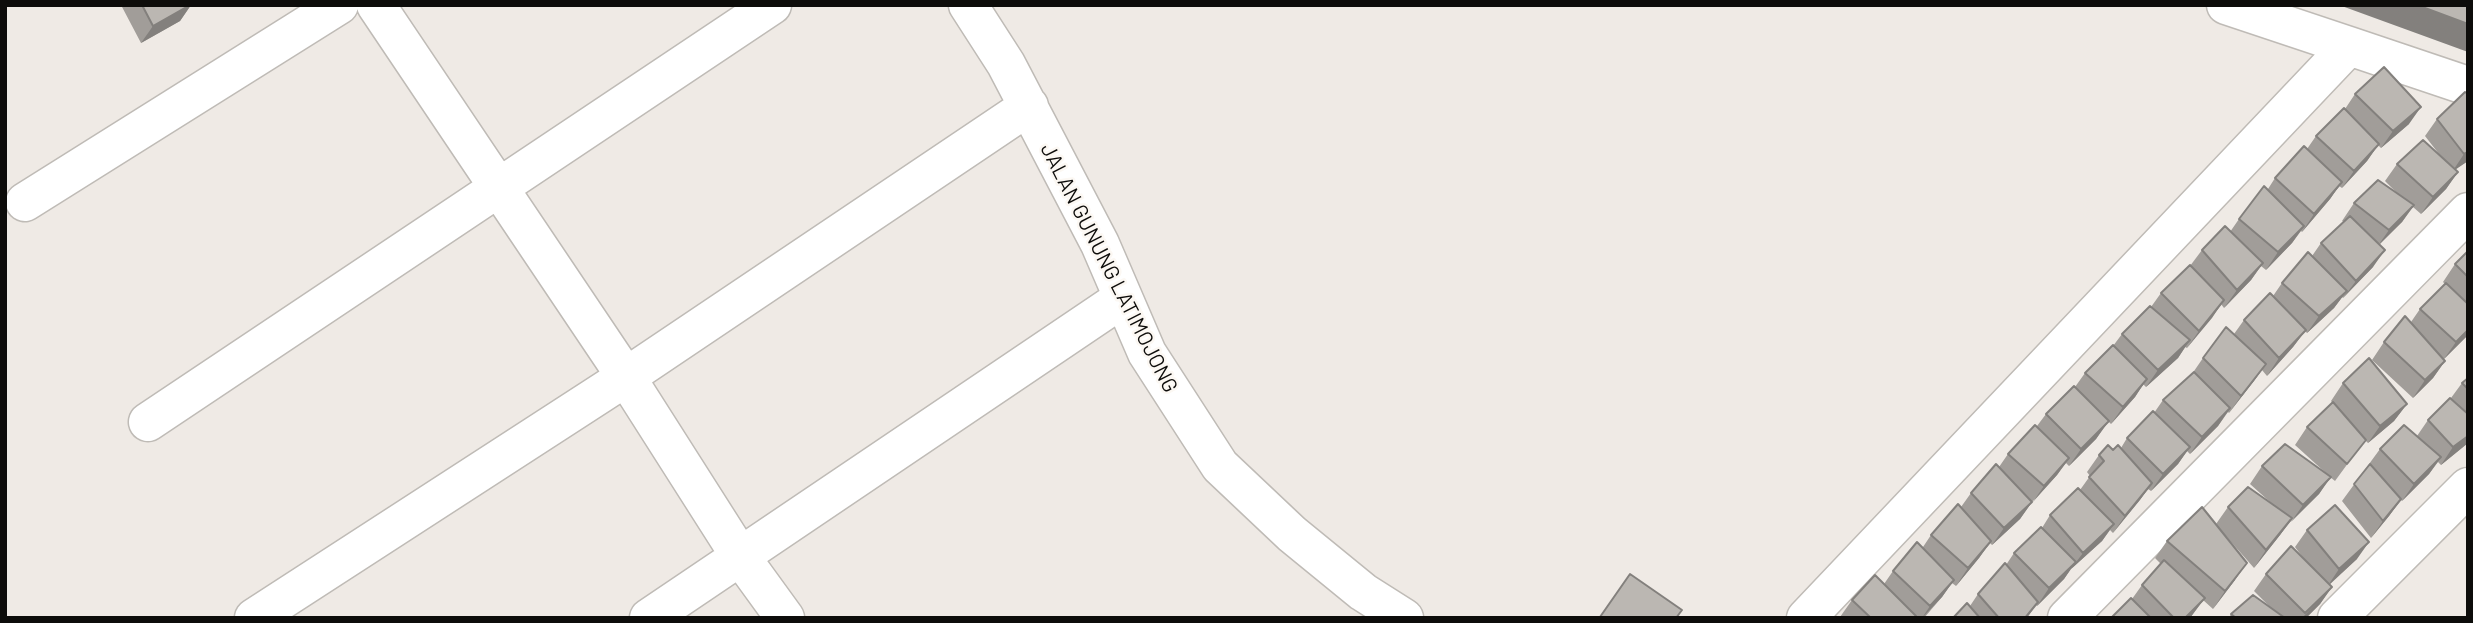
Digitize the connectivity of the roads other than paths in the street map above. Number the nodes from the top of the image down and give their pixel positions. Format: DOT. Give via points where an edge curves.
graph roads {
  1 [pos="339,5"];
  2 [pos="376,5"];
  3 [pos="772,5"];
  4 [pos="968,5"];
  5 [pos="2226,5"];
  6 [pos="2349,46"];
  7 [pos="2468,86"];
  8 [pos="1028,106"];
  9 [pos="500,187"];
  10 [pos="25,202"];
  11 [pos="2468,212"];
  12 [pos="1123,298"];
  13 [pos="626,377"];
  14 [pos="148,422"];
  15 [pos="2468,487"];
  16 [pos="740,556"];
  17 [pos="254,618"];
  18 [pos="649,618"];
  19 [pos="785,618"];
  20 [pos="1404,618"];
  21 [pos="1806,618"];
  22 [pos="2067,618"];
  23 [pos="2337,618"];
  1 -- 10 [label="street"];
  2 -- 9 [label="street"];
  3 -- 9 [label="street"];
  4 -- 8 [label="street, JALAN GUNUNG LATIMOJONG"];
  5 -- 6 [label="street"];
  6 -- 7 [label="street"];
  6 -- 21 [label="street"];
  8 -- 12 [label="street, JALAN GUNUNG LATIMOJONG"];
  8 -- 13 [label="street"];
  9 -- 13 [label="street"];
  9 -- 14 [label="street"];
  11 -- 22 [label="street"];
  12 -- 16 [label="street"];
  12 -- 20 [label="street, JALAN GUNUNG LATIMOJONG" via="1147,353 1220,466 1292,534 1363,592"];
  13 -- 16 [label="street"];
  13 -- 17 [label="street"];
  15 -- 23 [label="street"];
  16 -- 18 [label="street"];
  16 -- 19 [label="street"];
}
